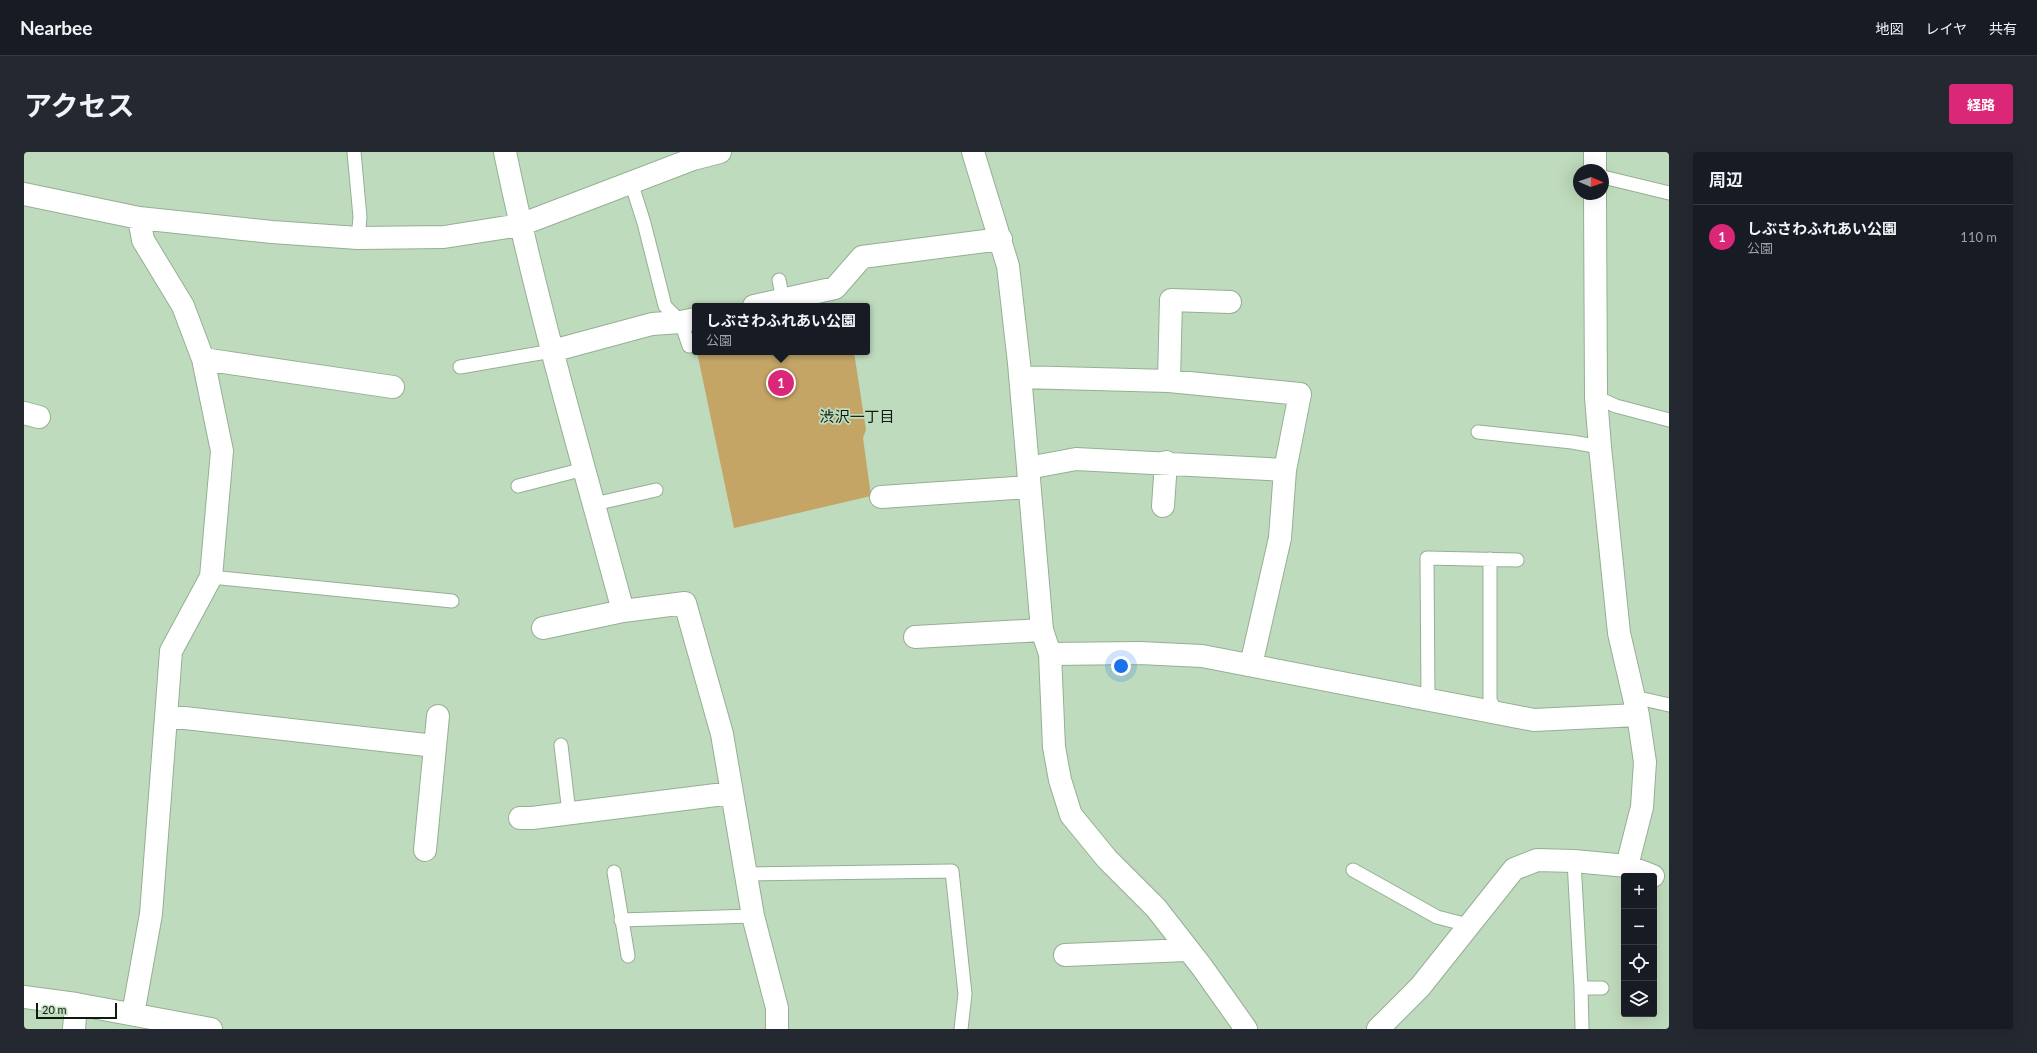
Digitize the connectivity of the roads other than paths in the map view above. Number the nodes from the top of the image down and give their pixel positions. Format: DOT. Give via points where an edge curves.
graph roads {
  1 [pos="354,152"];
  2 [pos="505,152"];
  3 [pos="720,152"];
  4 [pos="973,152"];
  5 [pos="1595,152"];
  6 [pos="1595,164"];
  7 [pos="1609,178"];
  8 [pos="632,182"];
  9 [pos="1669,193"];
  10 [pos="24,194"];
  11 [pos="1595,200"];
  12 [pos="139,218"];
  13 [pos="520,225"];
  14 [pos="358,238"];
  15 [pos="1001,239"];
  16 [pos="1230,302"];
  17 [pos="759,303"];
  18 [pos="688,321"];
  19 [pos="689,346"];
  20 [pos="552,351"];
  21 [pos="203,360"];
  22 [pos="460,367"];
  23 [pos="1020,377"];
  24 [pos="1169,381"];
  25 [pos="393,387"];
  26 [pos="1596,398"];
  27 [pos="1669,420"];
  28 [pos="1478,432"];
  29 [pos="1600,446"];
  30 [pos="1166,462"];
  31 [pos="584,469"];
  32 [pos="1285,470"];
  33 [pos="1029,477"];
  34 [pos="518,486"];
  35 [pos="656,490"];
  36 [pos="881,497"];
  37 [pos="594,504"];
  38 [pos="1163,506"];
  39 [pos="1490,559"];
  40 [pos="1517,560"];
  41 [pos="211,577"];
  42 [pos="452,601"];
  43 [pos="623,612"];
  44 [pos="543,628"];
  45 [pos="1042,630"];
  46 [pos="915,637"];
  47 [pos="1050,654"];
  48 [pos="1251,665"];
  49 [pos="1428,700"];
  50 [pos="1669,705"];
  51 [pos="1636,706"];
  52 [pos="1497,713"];
  53 [pos="167,716"];
  54 [pos="438,716"];
  55 [pos="435,746"];
  56 [pos="561,746"];
  57 [pos="732,793"];
  58 [pos="570,814"];
  59 [pos="520,818"];
  60 [pos="425,850"];
  61 [pos="1574,861"];
  62 [pos="1627,866"];
  63 [pos="1353,870"];
  64 [pos="614,872"];
  65 [pos="1646,873"];
  66 [pos="745,874"];
  67 [pos="1657,877"];
  68 [pos="1669,882"];
  69 [pos="753,916"];
  70 [pos="621,920"];
  71 [pos="1468,925"];
  72 [pos="1187,950"];
  73 [pos="1065,955"];
  74 [pos="628,956"];
  75 [pos="1581,988"];
  76 [pos="1602,988"];
  77 [pos="24,997"];
  78 [pos="76,1004"];
  79 [pos="133,1014"];
  80 [pos="198,1028"];
  81 [pos="74,1029"];
  82 [pos="777,1029"];
  83 [pos="961,1029"];
  84 [pos="1246,1029"];
  85 [pos="1378,1029"];
  86 [pos="1582,1029"];
  1 -- 14 [label="lane" via="360,217"];
  2 -- 13 [label="street"];
  3 -- 8 [label="street" via="693,159"];
  4 -- 15 [label="street"];
  5 -- 6 [label="street"];
  7 -- 9 [label="lane"];
  8 -- 13 [label="street"];
  8 -- 18 [label="lane" via="665,306"];
  10 -- 12 [label="street"];
  11 -- 26 [label="street"];
  12 -- 14 [label="street"];
  12 -- 21 [label="street" via="143,240 183,306"];
  13 -- 14 [label="street" via="444,237"];
  13 -- 20 [label="street"];
  15 -- 17 [label="street" via="862,257 835,288 781,290"];
  15 -- 23 [label="street" via="1008,266"];
  16 -- 24 [label="street" via="1171,300"];
  18 -- 19 [label="lane"];
  18 -- 20 [label="street" via="652,324"];
  20 -- 22 [label="lane"];
  20 -- 31 [label="street"];
  21 -- 25 [label="street"];
  21 -- 41 [label="street" via="222,451"];
  23 -- 24 [label="street"];
  23 -- 33 [label="street"];
  24 -- 32 [label="street" via="1300,394"];
  26 -- 27 [label="lane"];
  26 -- 29 [label="street"];
  28 -- 29 [label="lane"];
  29 -- 51 [label="street" via="1619,633"];
  30 -- 32 [label="street"];
  30 -- 33 [label="street" via="1076,459"];
  30 -- 38 [label="street"];
  31 -- 34 [label="lane"];
  31 -- 37 [label="street"];
  32 -- 48 [label="street" via="1280,538"];
  33 -- 36 [label="street"];
  33 -- 45 [label="street"];
  35 -- 37 [label="lane"];
  37 -- 43 [label="street"];
  39 -- 40 [label="lane"];
  39 -- 49 [label="lane" via="1427,558"];
  39 -- 52 [label="lane" via="1490,700"];
  41 -- 42 [label="lane"];
  41 -- 53 [label="street" via="171,651"];
  43 -- 44 [label="street"];
  43 -- 57 [label="street" via="685,603 722,734"];
  45 -- 46 [label="street"];
  45 -- 47 [label="street"];
  47 -- 48 [label="street" via="1140,653 1202,656"];
  47 -- 72 [label="street" via="1054,747 1060,780 1071,815 1106,859 1156,908"];
  48 -- 49 [label="street"];
  49 -- 52 [label="street"];
  50 -- 51 [label="lane"];
  51 -- 52 [label="street" via="1534,720"];
  51 -- 62 [label="street" via="1645,762 1642,807"];
  53 -- 55 [label="street"];
  53 -- 79 [label="street" via="151,914"];
  54 -- 55 [label="street"];
  55 -- 60 [label="street"];
  56 -- 58 [label="lane"];
  57 -- 58 [label="street"];
  57 -- 66 [label="street"];
  58 -- 59 [label="street"];
  61 -- 62 [label="street"];
  61 -- 71 [label="street" via="1537,860 1514,868"];
  61 -- 75 [label="lane"];
  62 -- 65 [label="street"];
  63 -- 71 [label="lane" via="1437,917"];
  64 -- 70 [label="lane"];
  66 -- 69 [label="street"];
  66 -- 83 [label="lane" via="952,871 965,994"];
  67 -- 68 [label="street"];
  69 -- 70 [label="lane"];
  69 -- 82 [label="street" via="777,1008"];
  70 -- 74 [label="lane"];
  71 -- 85 [label="street" via="1420,987"];
  72 -- 73 [label="street"];
  72 -- 84 [label="street"];
  75 -- 76 [label="lane"];
  75 -- 86 [label="lane"];
  77 -- 78 [label="street"];
  78 -- 79 [label="street"];
  78 -- 81 [label="street"];
  79 -- 80 [label="street"];
}
